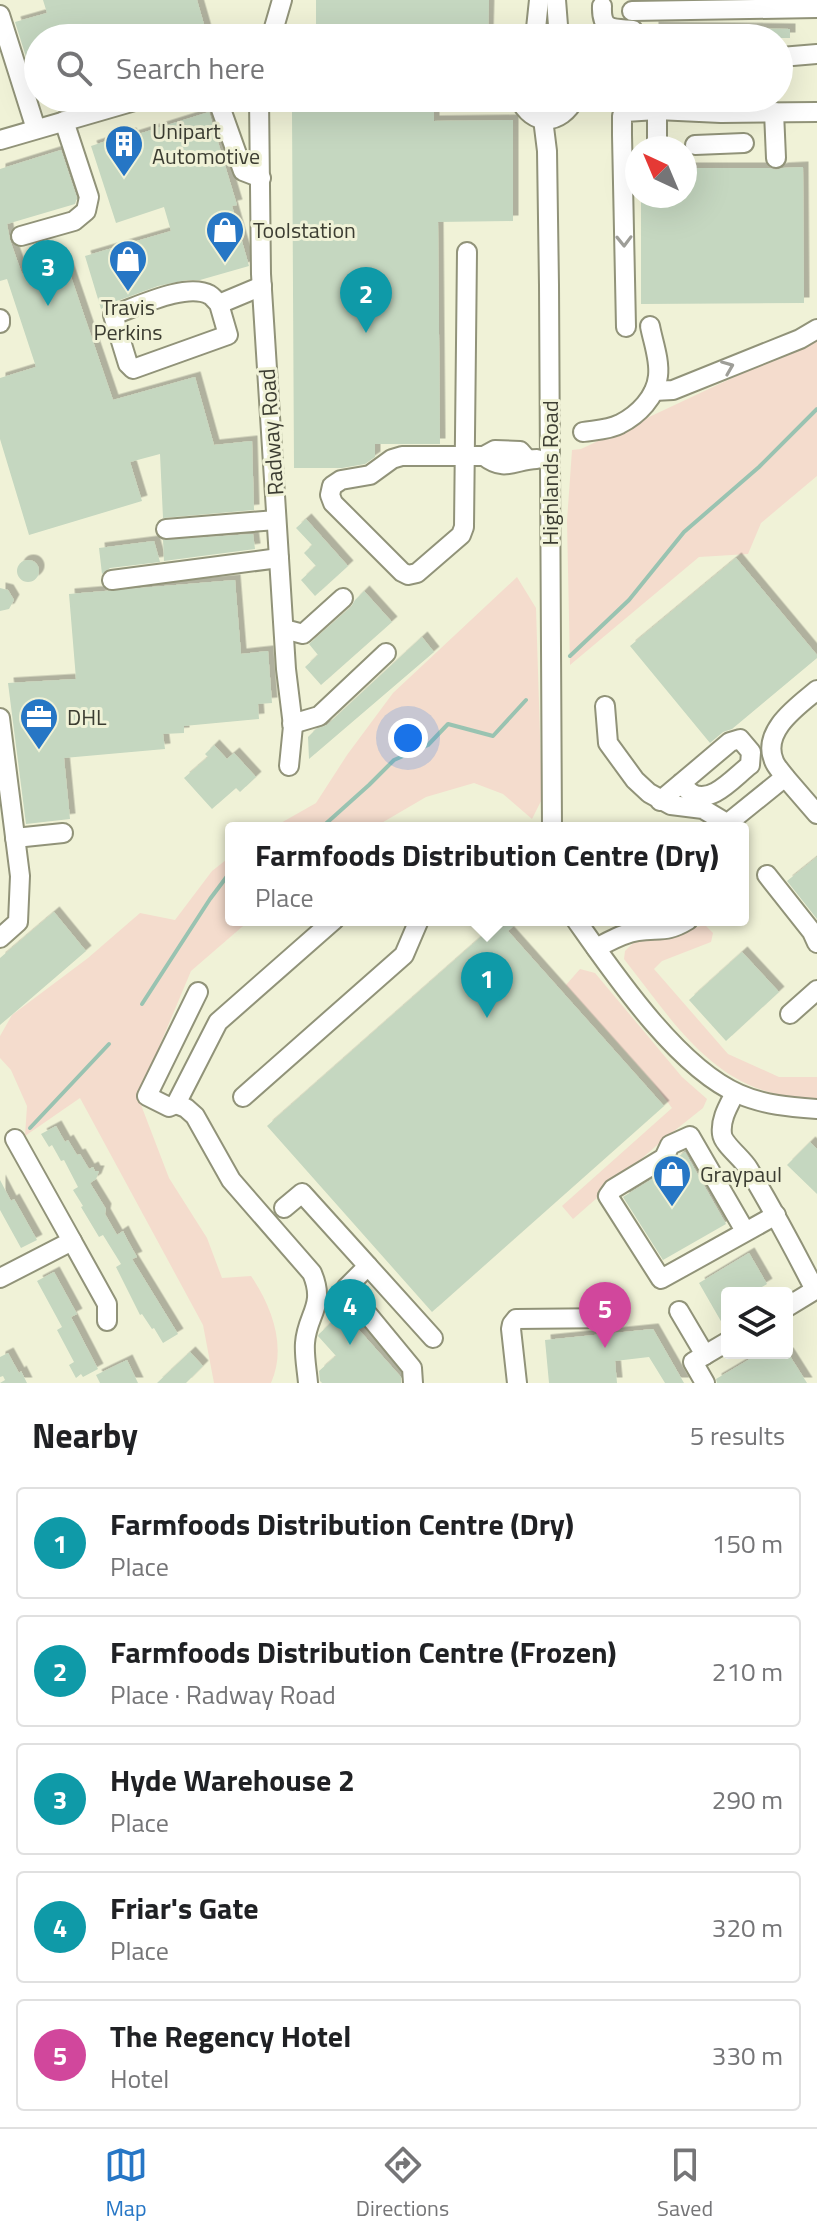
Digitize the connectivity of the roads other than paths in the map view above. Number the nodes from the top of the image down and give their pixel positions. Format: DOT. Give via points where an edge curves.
graph roads {
  1 [pos="282,0"];
  2 [pos="539,0"];
  3 [pos="556,0"];
  4 [pos="632,5"];
  5 [pos="602,6"];
  6 [pos="817,8"];
  7 [pos="0,15"];
  8 [pos="275,24"];
  9 [pos="536,24"];
  10 [pos="558,24"];
  11 [pos="604,24"];
  12 [pos="817,54"];
  13 [pos="793,56"];
  14 [pos="24,91"];
  15 [pos="31,112"];
  16 [pos="96,112"];
  17 [pos="222,112"];
  18 [pos="259,112"];
  19 [pos="528,112"];
  20 [pos="566,112"];
  21 [pos="628,112"];
  22 [pos="657,112"];
  23 [pos="700,112"];
  24 [pos="774,112"];
  25 [pos="817,112"];
  26 [pos="721,113"];
  27 [pos="543,119"];
  28 [pos="64,121"];
  29 [pos="36,129"];
  30 [pos="657,136"];
  31 [pos="0,140"];
  32 [pos="744,143"];
  33 [pos="723,144"];
  34 [pos="697,145"];
  35 [pos="776,158"];
  36 [pos="261,178"];
  37 [pos="21,236"];
  38 [pos="467,252"];
  39 [pos="262,286"];
  40 [pos="219,304"];
  41 [pos="650,326"];
  42 [pos="626,327"];
  43 [pos="817,329"];
  44 [pos="654,391"];
  45 [pos="583,432"];
  46 [pos="474,456"];
  47 [pos="550,458"];
  48 [pos="276,520"];
  49 [pos="166,529"];
  50 [pos="279,558"];
  51 [pos="112,580"];
  52 [pos="343,598"];
  53 [pos="284,629"];
  54 [pos="386,653"];
  55 [pos="817,690"];
  56 [pos="605,706"];
  57 [pos="0,718"];
  58 [pos="292,724"];
  59 [pos="289,766"];
  60 [pos="785,777"];
  61 [pos="681,783"];
  62 [pos="660,801"];
  63 [pos="6,813"];
  64 [pos="817,814"];
  65 [pos="552,822"];
  66 [pos="721,822"];
  67 [pos="730,822"];
  68 [pos="63,833"];
  69 [pos="15,838"];
  70 [pos="767,875"];
  71 [pos="327,926"];
  72 [pos="416,926"];
  73 [pos="580,926"];
  74 [pos="679,926"];
  75 [pos="0,938"];
  76 [pos="817,943"];
  77 [pos="596,948"];
  78 [pos="817,990"];
  79 [pos="198,992"];
  80 [pos="790,1014"];
  81 [pos="735,1093"];
  82 [pos="243,1097"];
  83 [pos="176,1104"];
  84 [pos="817,1111"];
  85 [pos="725,1112"];
  86 [pos="15,1139"];
  87 [pos="29,1165"];
  88 [pos="12,1175"];
  89 [pos="284,1208"];
  90 [pos="776,1215"];
  91 [pos="745,1231"];
  92 [pos="72,1241"];
  93 [pos="368,1266"];
  94 [pos="0,1278"];
  95 [pos="346,1288"];
  96 [pos="318,1298"];
  97 [pos="793,1303"];
  98 [pos="679,1311"];
  99 [pos="616,1318"];
  100 [pos="107,1321"];
  101 [pos="433,1338"];
  102 [pos="721,1346"];
  103 [pos="705,1355"];
  104 [pos="308,1383"];
  105 [pos="413,1383"];
  106 [pos="517,1383"];
  107 [pos="705,1383"];
  1 -- 8 [label="street"];
  2 -- 9 [label="street"];
  3 -- 10 [label="street"];
  4 -- 6 [label="street"];
  5 -- 11 [label="street"];
  7 -- 14 [label="street"];
  12 -- 13 [label="street"];
  15 -- 29 [label="street"];
  16 -- 28 [label="street"];
  17 -- 36 [label="street" via="243,171"];
  18 -- 36 [label="street, Radway Road"];
  19 -- 27 [label="street"];
  20 -- 27 [label="street"];
  21 -- 42 [label="street, one-way" via="622,116"];
  22 -- 30 [label="street"];
  23 -- 26 [label="street"];
  24 -- 25 [label="street"];
  24 -- 26 [label="street"];
  24 -- 35 [label="street"];
  26 -- 33 [label="street"];
  27 -- 47 [label="street, Highlands Road"];
  28 -- 29 [label="street"];
  28 -- 37 [label="street" via="89,197 86,211 74,221"];
  29 -- 31 [label="street"];
  32 -- 33 [label="street"];
  33 -- 34 [label="street"];
  36 -- 39 [label="street, Radway Road"];
  38 -- 46 [label="street"];
  39 -- 40 [label="street"];
  39 -- 48 [label="street, Radway Road"];
  40 -- 40 [label="street" via="228,335 133,369 128,364 113,315 178,292 211,295"];
  41 -- 44 [label="street" via="657,359"];
  44 -- 43 [label="street, one-way" via="673,390"];
  44 -- 45 [label="street" via="619,425"];
  46 -- 46 [label="street" via="402,456 370,475 341,480 330,495 402,572 417,573 461,535"];
  46 -- 47 [label="street" via="493,464"];
  47 -- 65 [label="street, Highlands Road"];
  48 -- 49 [label="street"];
  48 -- 50 [label="street, Radway Road"];
  50 -- 51 [label="street"];
  50 -- 53 [label="street, Radway Road"];
  52 -- 53 [label="street" via="303,634"];
  53 -- 58 [label="street, Radway Road"];
  54 -- 58 [label="street" via="319,716"];
  55 -- 60 [label="street" via="772,737 773,760"];
  56 -- 62 [label="street" via="608,743 635,780"];
  57 -- 63 [label="street"];
  58 -- 59 [label="street, Radway Road"];
  60 -- 64 [label="street"];
  60 -- 67 [label="street"];
  61 -- 62 [label="street"];
  62 -- 66 [label="street" via="703,809"];
  63 -- 69 [label="street"];
  68 -- 69 [label="street"];
  69 -- 75 [label="street" via="18,922"];
  70 -- 76 [label="street"];
  71 -- 83 [label="street" via="218,1022"];
  72 -- 82 [label="street" via="404,955"];
  73 -- 77 [label="street"];
  74 -- 77 [label="street" via="638,931"];
  77 -- 81 [label="street" via="680,1051"];
  78 -- 80 [label="street"];
  79 -- 83 [label="street" via="147,1096 169,1107"];
  81 -- 84 [label="street"];
  81 -- 85 [label="street"];
  83 -- 96 [label="street" via="195,1116 231,1180 312,1273"];
  84 -- 85 [label="street" via="803,1118"];
  85 -- 90 [label="street" via="723,1140 742,1159"];
  86 -- 87 [label="street"];
  87 -- 88 [label="street"];
  87 -- 92 [label="street"];
  89 -- 93 [label="street" via="302,1193"];
  90 -- 91 [label="street"];
  90 -- 97 [label="street" via="815,1290"];
  91 -- 91 [label="street" via="661,1279 608,1196 664,1158 670,1145 690,1136"];
  92 -- 94 [label="street"];
  92 -- 100 [label="street" via="107,1304"];
  93 -- 95 [label="street"];
  93 -- 101 [label="street"];
  95 -- 96 [label="street"];
  95 -- 105 [label="street" via="412,1368"];
  96 -- 104 [label="street" via="305,1342"];
  98 -- 103 [label="street"];
  99 -- 106 [label="street" via="516,1319 511,1329"];
  102 -- 103 [label="street"];
  103 -- 107 [label="street" via="693,1362"];
}
